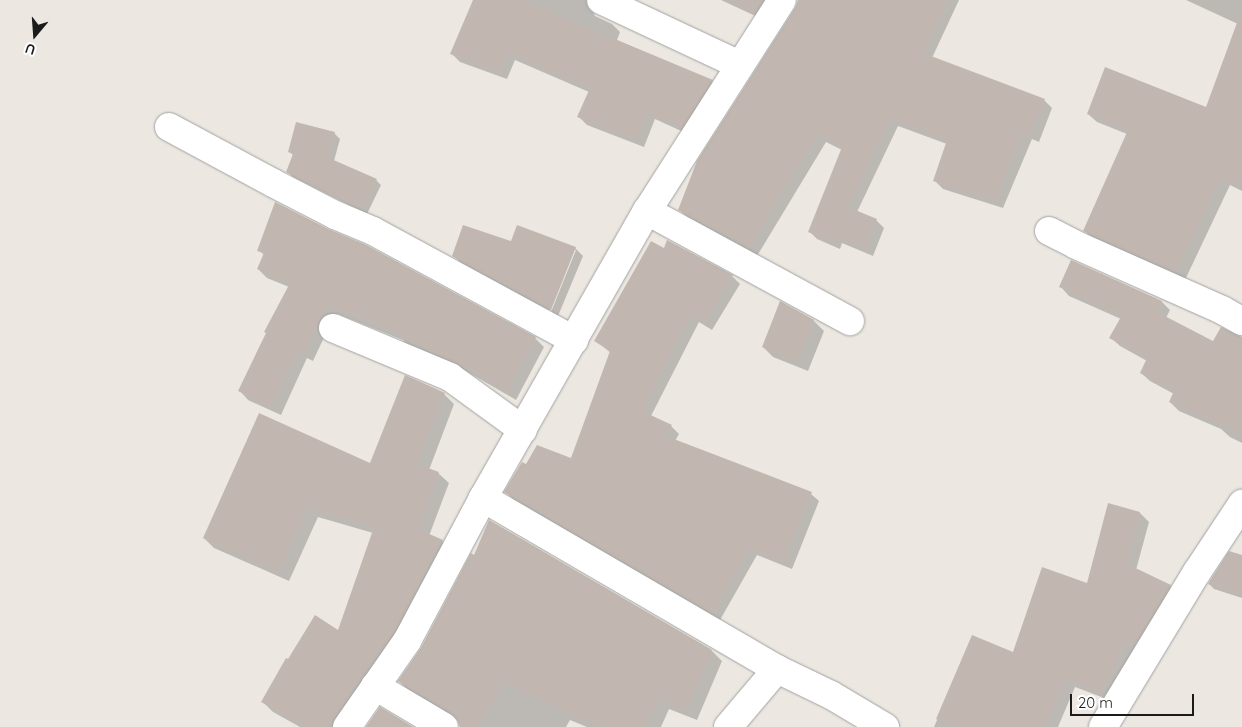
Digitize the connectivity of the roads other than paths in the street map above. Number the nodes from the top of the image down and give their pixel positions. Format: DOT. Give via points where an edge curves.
graph roads {
  1 [pos="601,0"];
  2 [pos="782,0"];
  3 [pos="740,65"];
  4 [pos="169,126"];
  5 [pos="647,212"];
  6 [pos="1049,231"];
  7 [pos="850,321"];
  8 [pos="1242,322"];
  9 [pos="333,328"];
  10 [pos="574,340"];
  11 [pos="523,430"];
  12 [pos="483,498"];
  13 [pos="1242,504"];
  14 [pos="777,669"];
  15 [pos="374,686"];
  16 [pos="347,727"];
  17 [pos="444,727"];
  18 [pos="728,727"];
  19 [pos="885,727"];
  20 [pos="1103,727"];
  1 -- 3 [label="street"];
  2 -- 3 [label="street"];
  3 -- 5 [label="street"];
  4 -- 10 [label="street"];
  5 -- 7 [label="street"];
  5 -- 10 [label="street"];
  6 -- 8 [label="street"];
  9 -- 11 [label="street" via="450,377"];
  10 -- 11 [label="street"];
  11 -- 12 [label="street"];
  12 -- 14 [label="street"];
  12 -- 15 [label="street" via="406,641"];
  13 -- 20 [label="street"];
  14 -- 18 [label="street"];
  14 -- 19 [label="street" via="831,695"];
  15 -- 16 [label="street"];
  15 -- 17 [label="street"];
}
